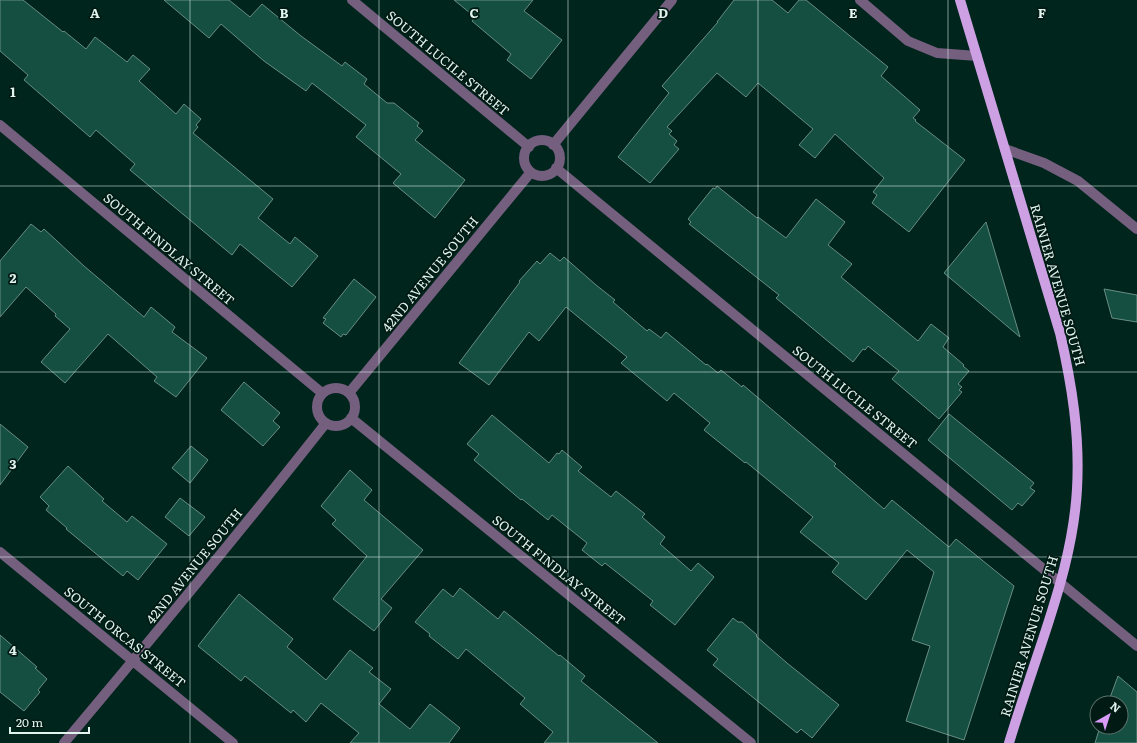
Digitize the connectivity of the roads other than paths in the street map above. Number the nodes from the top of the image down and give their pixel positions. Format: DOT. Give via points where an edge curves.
graph roads {
  1 [pos="352,0"];
  2 [pos="672,0"];
  3 [pos="860,0"];
  4 [pos="960,0"];
  5 [pos="977,56"];
  6 [pos="0,126"];
  7 [pos="553,144"];
  8 [pos="529,147"];
  9 [pos="1005,149"];
  10 [pos="556,168"];
  11 [pos="531,172"];
  12 [pos="1137,229"];
  13 [pos="322,393"];
  14 [pos="349,393"];
  15 [pos="351,418"];
  16 [pos="326,423"];
  17 [pos="0,552"];
  18 [pos="1061,582"];
  19 [pos="1137,646"];
  20 [pos="134,661"];
  21 [pos="64,743"];
  22 [pos="233,743"];
  23 [pos="751,743"];
  24 [pos="1009,743"];
  1 -- 8 [label="street, SOUTH LUCILE STREET"];
  2 -- 7 [label="street"];
  3 -- 5 [label="street" via="908,41 937,53"];
  4 -- 5 [label="main road, RAINIER AVENUE SOUTH"];
  5 -- 9 [label="main road, RAINIER AVENUE SOUTH"];
  6 -- 13 [label="street, SOUTH FINDLAY STREET"];
  7 -- 8 [label="street" via="540,140"];
  7 -- 10 [label="street" via="560,159"];
  8 -- 11 [label="street" via="524,160"];
  9 -- 12 [label="street" via="1044,163 1078,181"];
  9 -- 18 [label="main road, RAINIER AVENUE SOUTH" via="1060,333 1075,411 1077,490"];
  10 -- 11 [label="street" via="544,176"];
  10 -- 18 [label="street, SOUTH LUCILE STREET"];
  11 -- 14 [label="street, 42ND AVENUE SOUTH"];
  13 -- 14 [label="street" via="335,388"];
  13 -- 16 [label="street" via="317,408 321,419"];
  14 -- 15 [label="street" via="354,402"];
  15 -- 16 [label="street" via="344,424"];
  15 -- 23 [label="street, SOUTH FINDLAY STREET"];
  16 -- 20 [label="street, 42ND AVENUE SOUTH"];
  17 -- 20 [label="street, SOUTH ORCAS STREET"];
  18 -- 19 [label="street, SOUTH LUCILE STREET"];
  18 -- 24 [label="main road, RAINIER AVENUE SOUTH"];
  20 -- 21 [label="street, 42ND AVENUE SOUTH"];
  20 -- 22 [label="street, SOUTH ORCAS STREET"];
}
